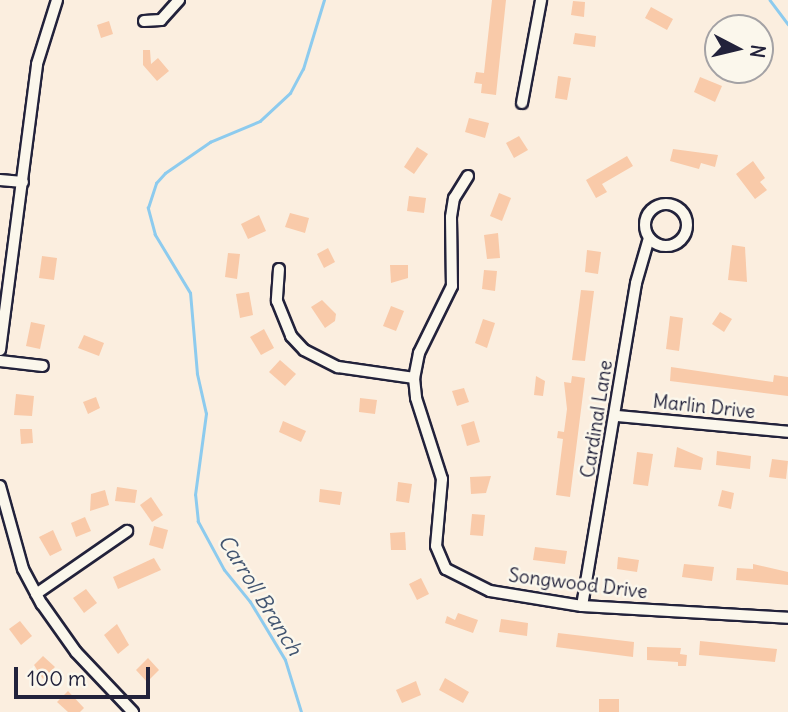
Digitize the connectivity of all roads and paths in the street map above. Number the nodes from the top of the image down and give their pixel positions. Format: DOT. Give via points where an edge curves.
graph roads {
  1 [pos="57,0"];
  2 [pos="179,0"];
  3 [pos="541,0"];
  4 [pos="144,21"];
  5 [pos="522,103"];
  6 [pos="468,176"];
  7 [pos="0,180"];
  8 [pos="23,182"];
  9 [pos="649,238"];
  10 [pos="279,269"];
  11 [pos="0,350"];
  12 [pos="0,361"];
  13 [pos="43,366"];
  14 [pos="414,378"];
  15 [pos="617,416"];
  16 [pos="788,432"];
  17 [pos="0,486"];
  18 [pos="127,531"];
  19 [pos="36,594"];
  20 [pos="583,606"];
  21 [pos="788,618"];
  22 [pos="133,712"];
  1 -- 8 [label="street" via="37,64"];
  2 -- 4 [label="street" via="161,20"];
  3 -- 5 [label="street"];
  6 -- 14 [label="street, Songwood Drive" via="454,198 451,216 452,286 419,353"];
  7 -- 8 [label="street"];
  8 -- 11 [label="street"];
  9 -- 9 [label="street, Cardinal Lane" via="645,225 654,207 674,205 685,215 687,228 680,241 661,246"];
  9 -- 15 [label="street, Cardinal Lane" via="636,284"];
  10 -- 14 [label="street" via="277,301 291,336 304,350 338,367"];
  12 -- 13 [label="street"];
  14 -- 20 [label="street, Songwood Drive" via="442,479 436,546 446,569 490,591"];
  15 -- 16 [label="street, Marlin Drive"];
  15 -- 20 [label="street, Cardinal Lane"];
  17 -- 19 [label="street" via="23,569"];
  18 -- 19 [label="street"];
  19 -- 22 [label="street" via="76,652"];
  20 -- 21 [label="street, Songwood Drive"];
}
